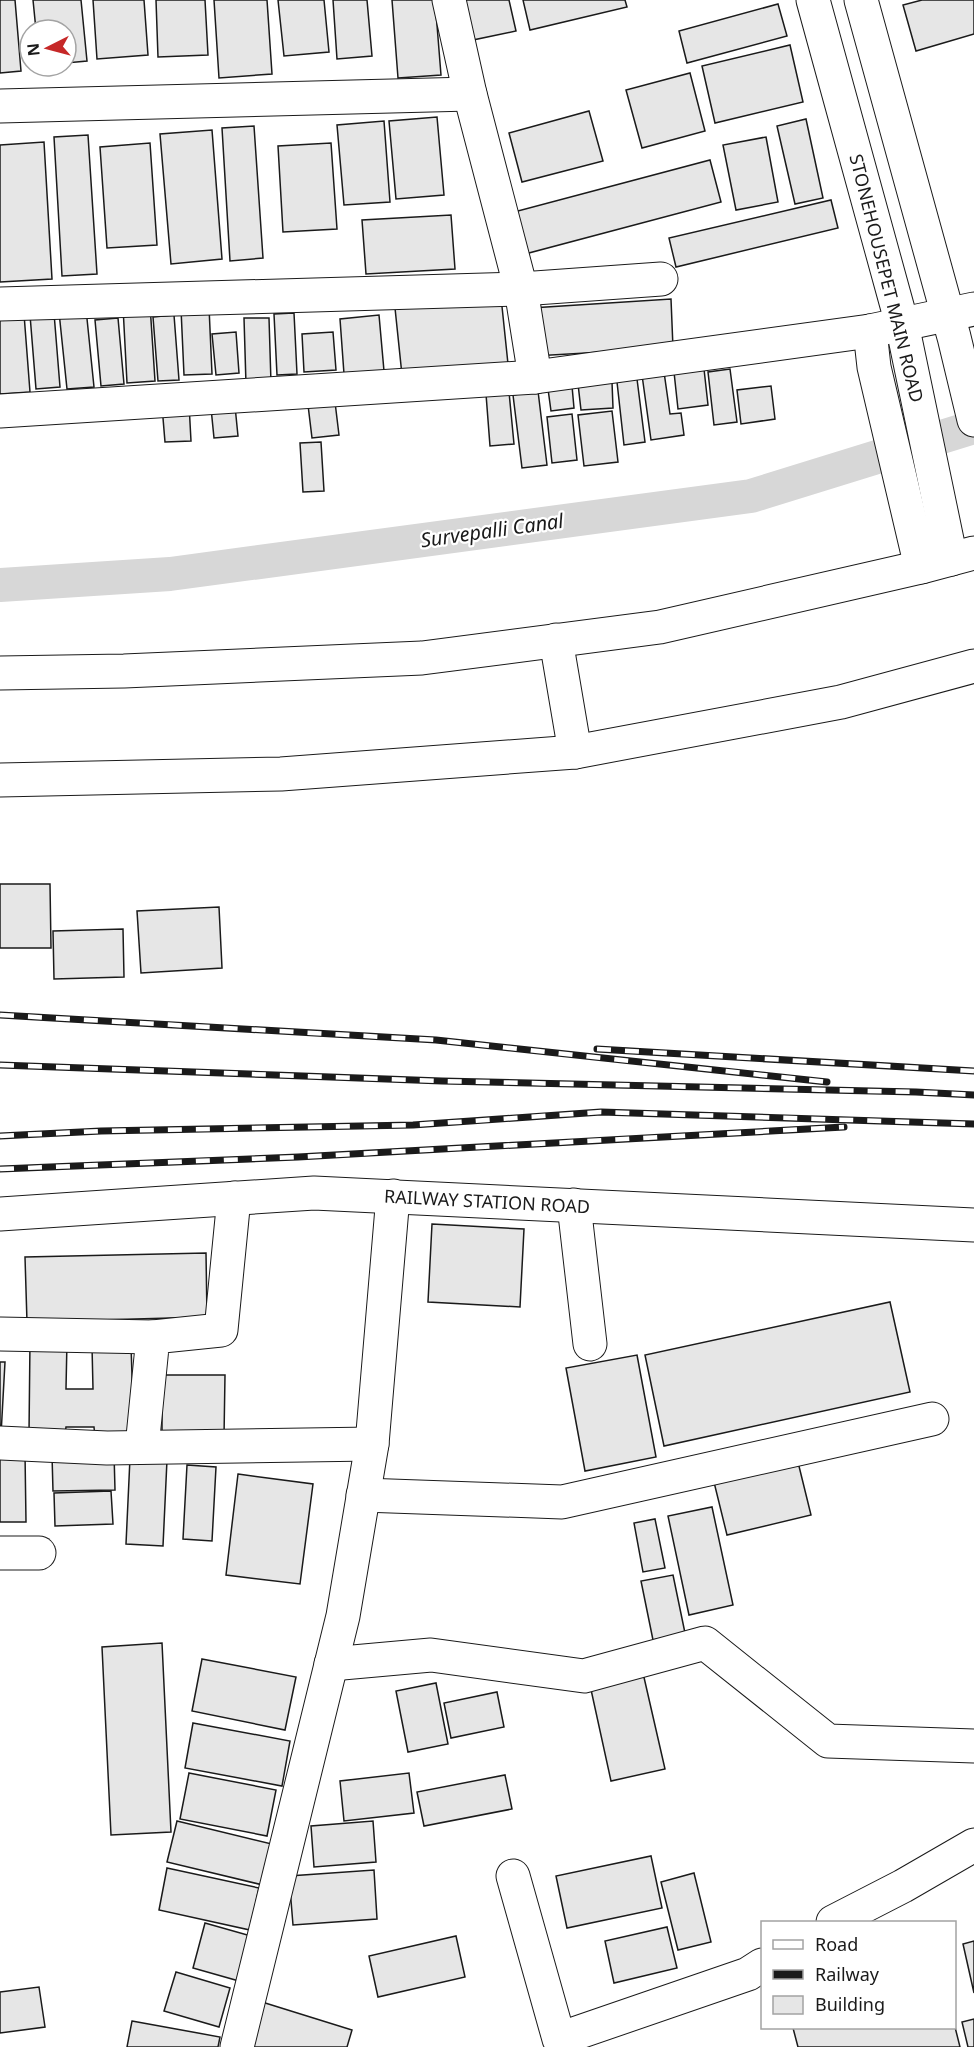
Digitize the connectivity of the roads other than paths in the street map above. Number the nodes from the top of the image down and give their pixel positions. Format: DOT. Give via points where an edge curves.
graph roads {
  1 [pos="449,0"];
  2 [pos="813,0"];
  3 [pos="861,0"];
  4 [pos="470,94"];
  5 [pos="0,106"];
  6 [pos="661,279"];
  7 [pos="521,289"];
  8 [pos="0,304"];
  9 [pos="966,312"];
  10 [pos="870,331"];
  11 [pos="905,337"];
  12 [pos="535,377"];
  13 [pos="0,411"];
  14 [pos="974,420"];
  15 [pos="963,556"];
  16 [pos="921,567"];
  17 [pos="556,640"];
  18 [pos="974,666"];
  19 [pos="0,673"];
  20 [pos="575,752"];
  21 [pos="0,780"];
  22 [pos="393,1196"];
  23 [pos="234,1198"];
  24 [pos="574,1205"];
  25 [pos="0,1214"];
  26 [pos="974,1225"];
  27 [pos="0,1334"];
  28 [pos="153,1337"];
  29 [pos="590,1344"];
  30 [pos="932,1419"];
  31 [pos="0,1443"];
  32 [pos="372,1444"];
  33 [pos="142,1447"];
  34 [pos="363,1495"];
  35 [pos="0,1553"];
  36 [pos="39,1554"];
  37 [pos="331,1664"];
  38 [pos="974,1746"];
  39 [pos="974,1845"];
  40 [pos="513,1876"];
  41 [pos="837,1921"];
  42 [pos="761,1966"];
  43 [pos="237,2047"];
  1 -- 4 [label="street"];
  2 -- 11 [label="street, STONEHOUSEPET MAIN ROAD"];
  3 -- 9 [label="street"];
  4 -- 5 [label="street"];
  4 -- 7 [label="street"];
  6 -- 7 [label="street"];
  7 -- 8 [label="street"];
  7 -- 12 [label="street"];
  9 -- 11 [label="street"];
  9 -- 14 [label="street" via="961,366"];
  10 -- 11 [label="street"];
  10 -- 12 [label="street"];
  10 -- 16 [label="street" via="874,367"];
  11 -- 15 [label="street, STONEHOUSEPET MAIN ROAD" via="943,518"];
  12 -- 13 [label="street"];
  15 -- 16 [label="street"];
  16 -- 17 [label="street" via="660,627"];
  17 -- 19 [label="street" via="422,658"];
  17 -- 20 [label="street"];
  18 -- 20 [label="street" via="841,702"];
  20 -- 21 [label="street" via="281,774"];
  22 -- 23 [label="street, RAILWAY STATION ROAD" via="314,1192"];
  22 -- 24 [label="street, RAILWAY STATION ROAD"];
  22 -- 32 [label="street"];
  23 -- 25 [label="street, RAILWAY STATION ROAD"];
  23 -- 28 [label="street" via="221,1330"];
  24 -- 26 [label="street, RAILWAY STATION ROAD"];
  24 -- 29 [label="street"];
  27 -- 28 [label="street"];
  28 -- 33 [label="street"];
  30 -- 34 [label="street" via="562,1502"];
  31 -- 33 [label="street"];
  32 -- 33 [label="street"];
  32 -- 34 [label="street"];
  34 -- 37 [label="street"];
  35 -- 36 [label="street"];
  37 -- 38 [label="street" via="431,1655 584,1676 705,1643 828,1741"];
  37 -- 43 [label="street"];
  39 -- 41 [label="street"];
  40 -- 42 [label="street" via="560,2039 748,1974"];
}
